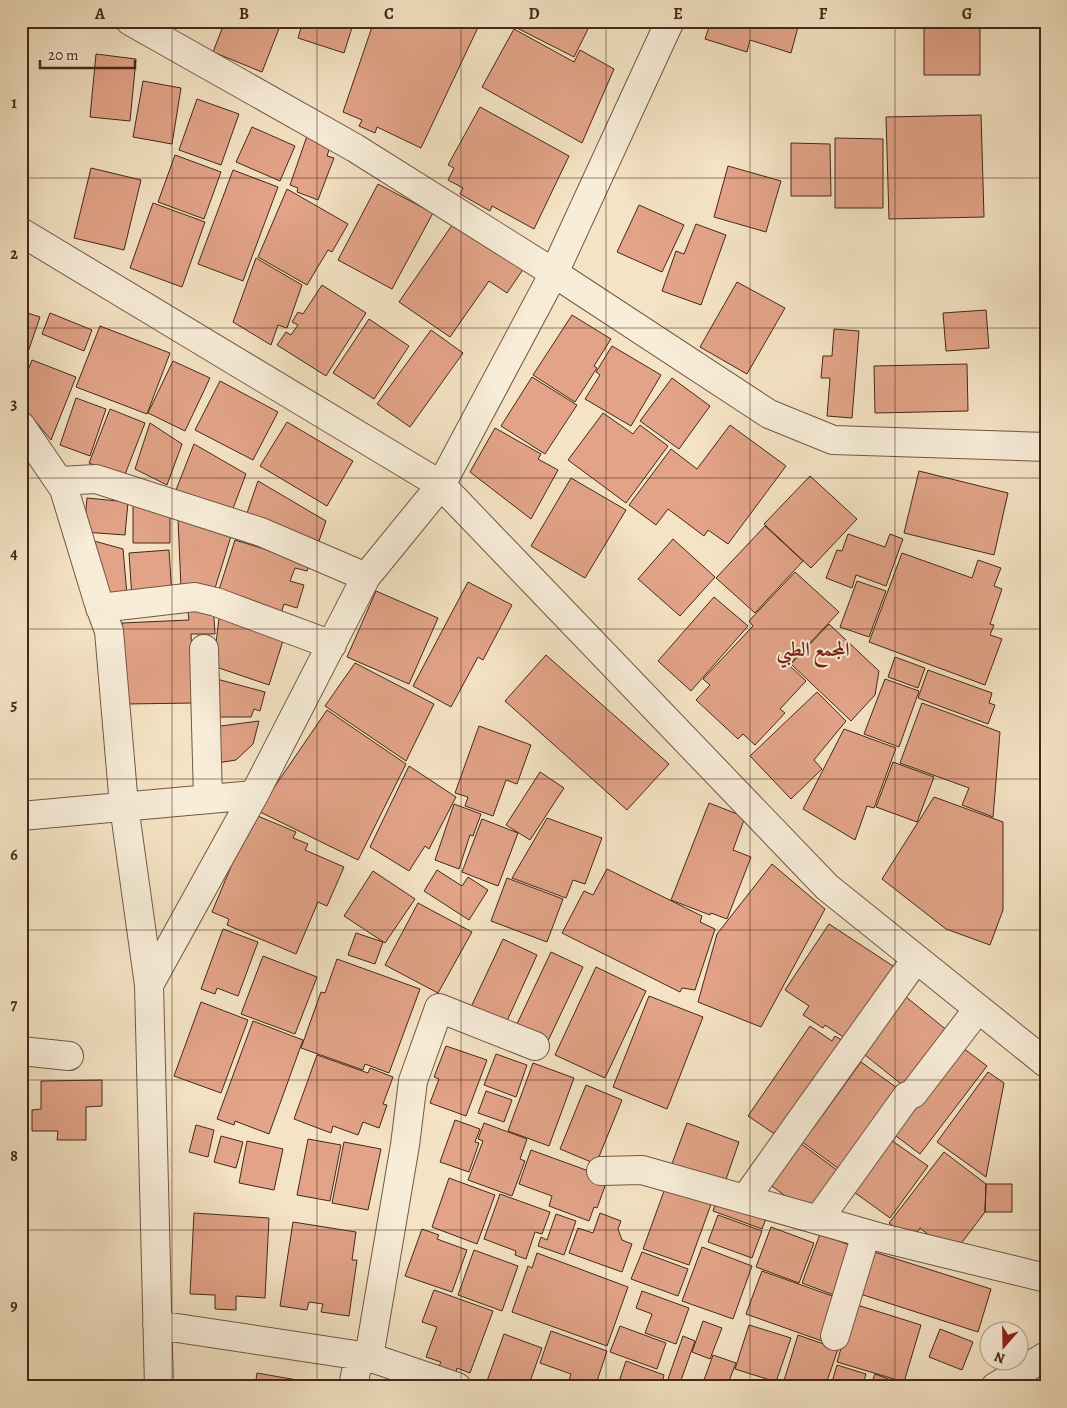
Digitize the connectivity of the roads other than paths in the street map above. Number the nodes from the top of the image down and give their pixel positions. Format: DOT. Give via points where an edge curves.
graph roads {
  1 [pos="130,21"];
  2 [pos="670,21"];
  3 [pos="21,232"];
  4 [pos="554,272"];
  5 [pos="21,426"];
  6 [pos="1046,447"];
  7 [pos="59,481"];
  8 [pos="441,485"];
  9 [pos="366,577"];
  10 [pos="100,608"];
  11 [pos="332,644"];
  12 [pos="204,649"];
  13 [pos="254,795"];
  14 [pos="208,799"];
  15 [pos="124,806"];
  16 [pos="21,816"];
  17 [pos="916,959"];
  18 [pos="149,985"];
  19 [pos="978,1009"];
  20 [pos="536,1046"];
  21 [pos="21,1051"];
  22 [pos="70,1056"];
  23 [pos="1046,1063"];
  24 [pos="601,1171"];
  25 [pos="745,1199"];
  26 [pos="818,1220"];
  27 [pos="866,1234"];
  28 [pos="1046,1278"];
  29 [pos="157,1325"];
  30 [pos="835,1336"];
  31 [pos="364,1356"];
  32 [pos="1046,1356"];
  33 [pos="442,1384"];
  34 [pos="159,1387"];
  35 [pos="353,1387"];
  36 [pos="995,1387"];
  1 -- 4 [label="street" via="355,148"];
  2 -- 4 [label="street"];
  3 -- 8 [label="street"];
  4 -- 6 [label="street" via="769,414 833,440"];
  4 -- 8 [label="street"];
  5 -- 7 [label="street"];
  7 -- 9 [label="street" via="96,479 261,532"];
  7 -- 10 [label="street"];
  8 -- 9 [label="street"];
  8 -- 17 [label="street" via="827,888"];
  9 -- 11 [label="street"];
  10 -- 11 [label="street" via="195,597"];
  10 -- 15 [label="street" via="108,631"];
  11 -- 13 [label="street"];
  12 -- 14 [label="street"];
  13 -- 14 [label="street"];
  13 -- 18 [label="street"];
  14 -- 15 [label="street"];
  15 -- 16 [label="street"];
  15 -- 18 [label="street"];
  17 -- 19 [label="street"];
  17 -- 25 [label="street"];
  18 -- 29 [label="street"];
  19 -- 23 [label="street"];
  19 -- 26 [label="street" via="913,1094 907,1096"];
  20 -- 31 [label="street" via="439,1008 413,1081 405,1145"];
  21 -- 22 [label="street"];
  24 -- 25 [label="street" via="642,1170"];
  25 -- 26 [label="street"];
  26 -- 27 [label="street"];
  27 -- 28 [label="street"];
  27 -- 30 [label="street"];
  29 -- 31 [label="street"];
  29 -- 34 [label="street"];
  31 -- 33 [label="street"];
  31 -- 35 [label="street"];
  32 -- 36 [label="street"];
}
